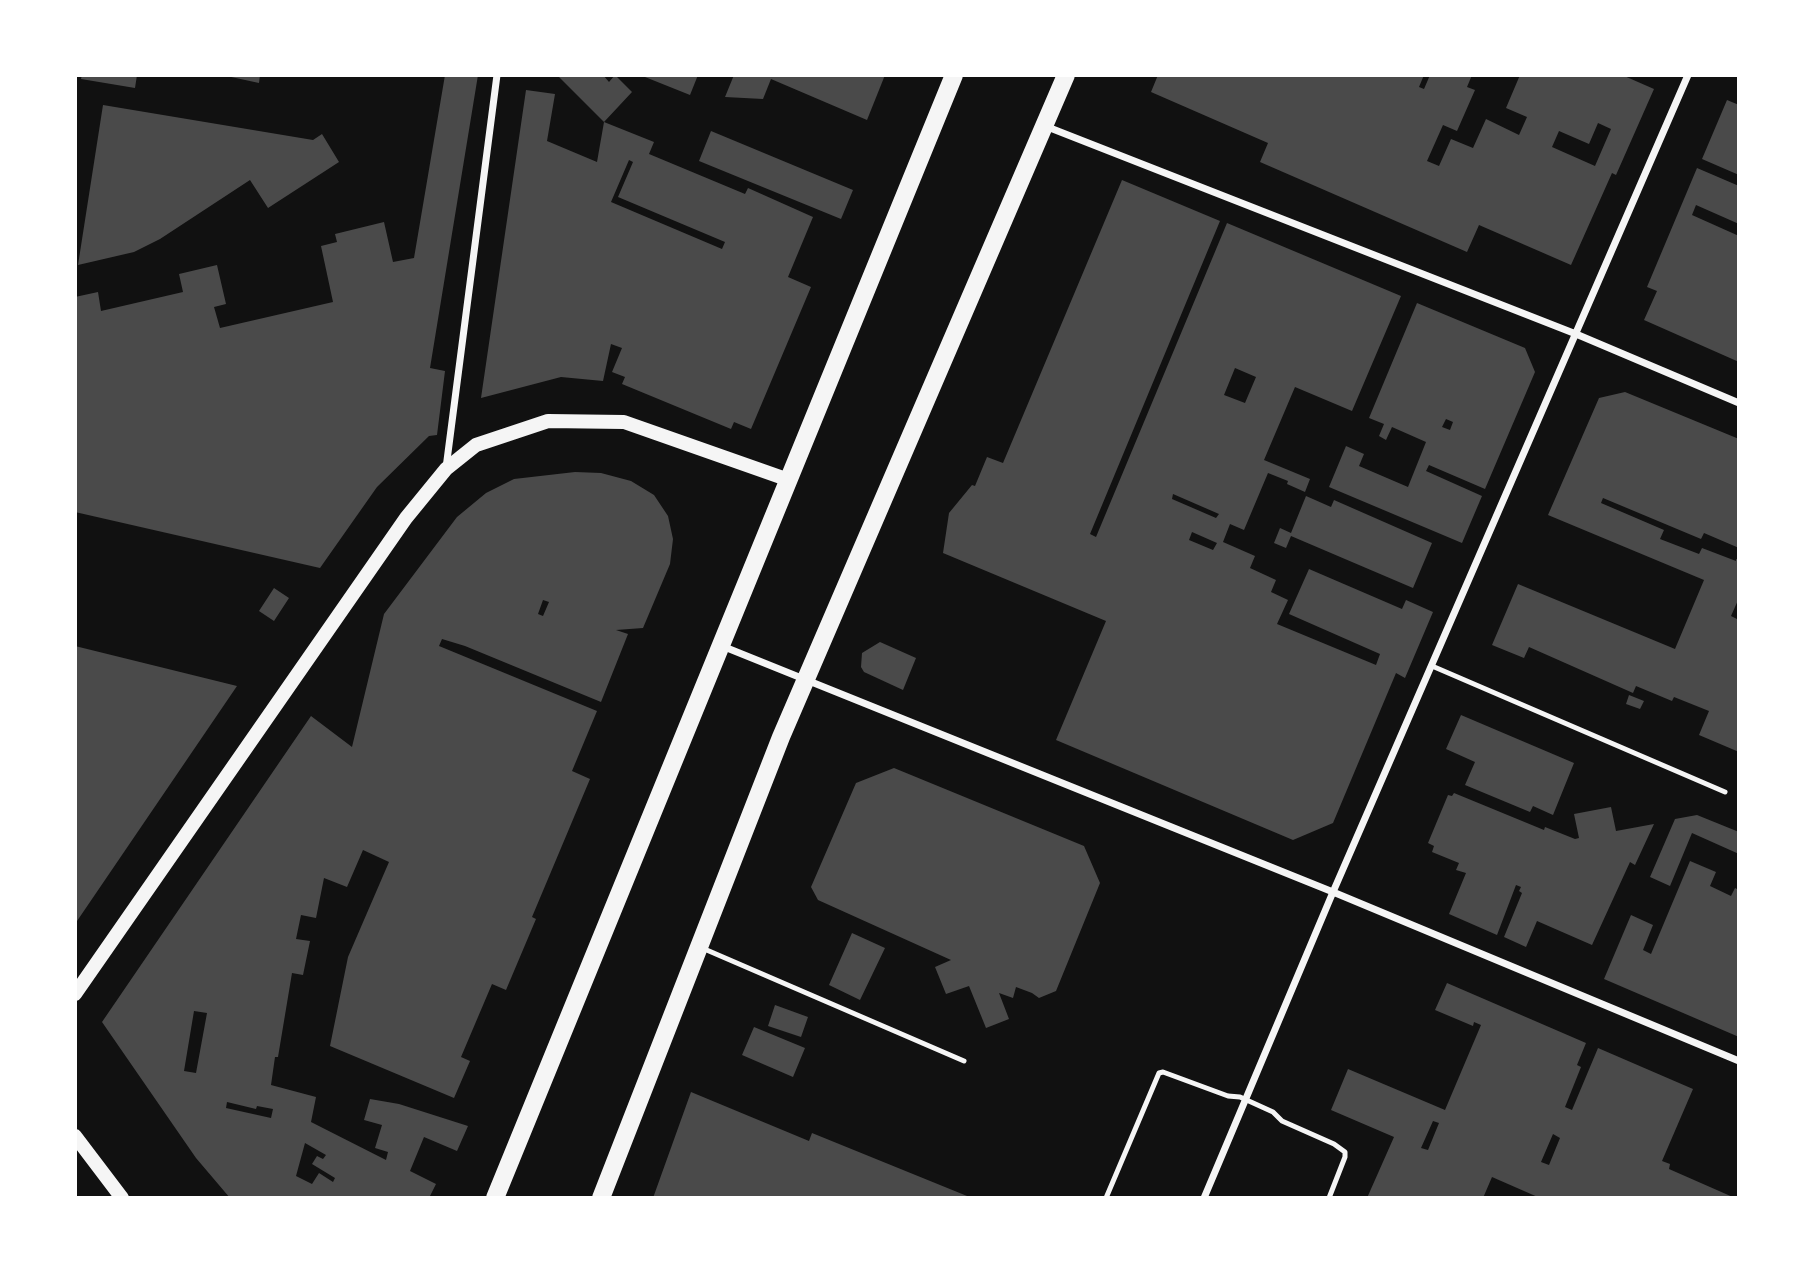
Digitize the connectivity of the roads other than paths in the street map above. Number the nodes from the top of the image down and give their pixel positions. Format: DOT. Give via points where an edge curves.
graph roads {
  1 [pos="497,75"];
  2 [pos="954,75"];
  3 [pos="1066,75"];
  4 [pos="1688,75"];
  5 [pos="1045,126"];
  6 [pos="1576,334"];
  7 [pos="1739,403"];
  8 [pos="446,469"];
  9 [pos="789,480"];
  10 [pos="721,645"];
  11 [pos="1432,666"];
  12 [pos="806,679"];
  13 [pos="1725,792"];
  14 [pos="1333,892"];
  15 [pos="699,947"];
  16 [pos="75,994"];
  17 [pos="964,1061"];
  18 [pos="1739,1061"];
  19 [pos="1247,1100"];
  20 [pos="75,1136"];
  21 [pos="122,1198"];
  22 [pos="495,1198"];
  23 [pos="601,1198"];
  24 [pos="1106,1198"];
  25 [pos="1204,1198"];
  26 [pos="1329,1198"];
  1 -- 8 [label="street"];
  2 -- 9 [label="main road"];
  3 -- 5 [label="main road"];
  4 -- 6 [label="street"];
  5 -- 6 [label="street"];
  5 -- 12 [label="main road"];
  6 -- 7 [label="street"];
  6 -- 11 [label="street"];
  8 -- 9 [label="main road" via="477,445 548,421 624,422"];
  8 -- 16 [label="main road" via="406,518"];
  9 -- 10 [label="main road"];
  10 -- 12 [label="street"];
  10 -- 22 [label="main road"];
  11 -- 13 [label="lane"];
  11 -- 14 [label="street"];
  12 -- 14 [label="street"];
  12 -- 15 [label="main road"];
  14 -- 18 [label="street"];
  14 -- 19 [label="street"];
  15 -- 17 [label="lane"];
  15 -- 23 [label="main road"];
  19 -- 24 [label="lane" via="1227,1097 1172,1073 1159,1073"];
  19 -- 25 [label="street"];
  19 -- 26 [label="lane" via="1345,1152"];
  20 -- 21 [label="main road"];
}
